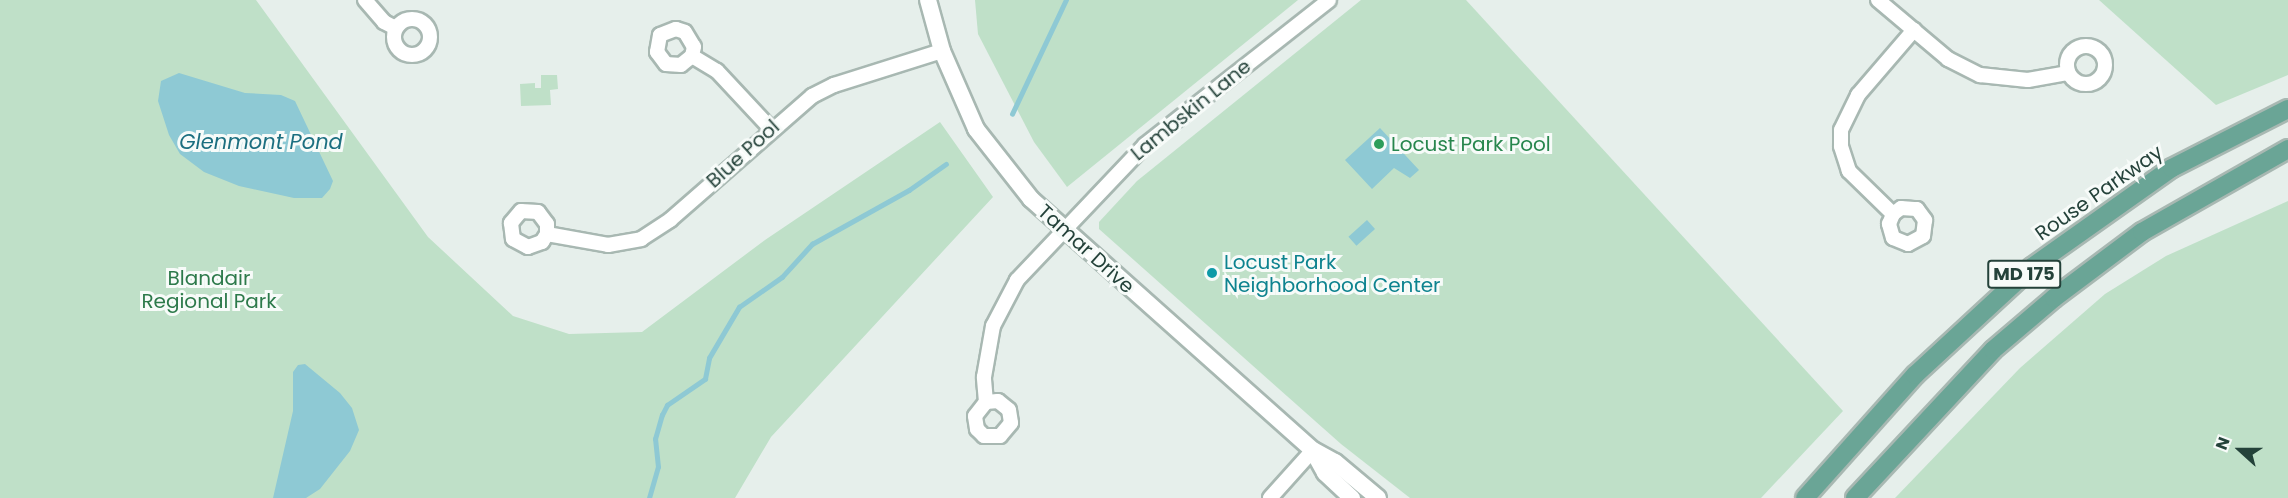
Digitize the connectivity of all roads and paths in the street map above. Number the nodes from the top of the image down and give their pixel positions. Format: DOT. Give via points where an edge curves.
graph roads {
  1 [pos="365,0"];
  2 [pos="928,0"];
  3 [pos="1329,0"];
  4 [pos="1878,0"];
  5 [pos="396,28"];
  6 [pos="1914,30"];
  7 [pos="942,51"];
  8 [pos="692,56"];
  9 [pos="2068,73"];
  10 [pos="2288,109"];
  11 [pos="771,129"];
  12 [pos="2288,149"];
  13 [pos="1893,214"];
  14 [pos="1063,229"];
  15 [pos="547,234"];
  16 [pos="986,402"];
  17 [pos="1313,450"];
  18 [pos="1270,498"];
  19 [pos="1352,498"];
  20 [pos="1378,498"];
  21 [pos="1805,498"];
  22 [pos="1855,498"];
  1 -- 5 [label="street" via="384,22"];
  2 -- 7 [label="street, Tamar Drive"];
  3 -- 14 [label="street, Lambskin Lane" via="1162,130"];
  4 -- 6 [label="street"];
  6 -- 9 [label="street" via="1948,59 1980,75 2028,80"];
  6 -- 13 [label="street" via="1858,95 1841,130 1841,146 1849,171"];
  7 -- 11 [label="street, Blue Pool" via="834,85 812,96"];
  7 -- 14 [label="street, Tamar Drive" via="976,129 1003,168"];
  8 -- 11 [label="street" via="717,71"];
  10 -- 21 [label="main road, Rouse Parkway / MD 175" via="2172,168 2032,267 1916,375"];
  11 -- 15 [label="street, Blue Pool" via="670,220 641,239 608,245"];
  12 -- 22 [label="main road, MD 175" via="2142,232 2054,298 1993,350"];
  14 -- 16 [label="street, Lambskin Lane" via="1012,286 1001,305 988,346"];
  14 -- 17 [label="street, Tamar Drive"];
  17 -- 18 [label="street"];
  17 -- 19 [label="street, Tamar Drive" via="1325,473"];
  17 -- 20 [label="street, Tamar Drive" via="1335,462"];
}
